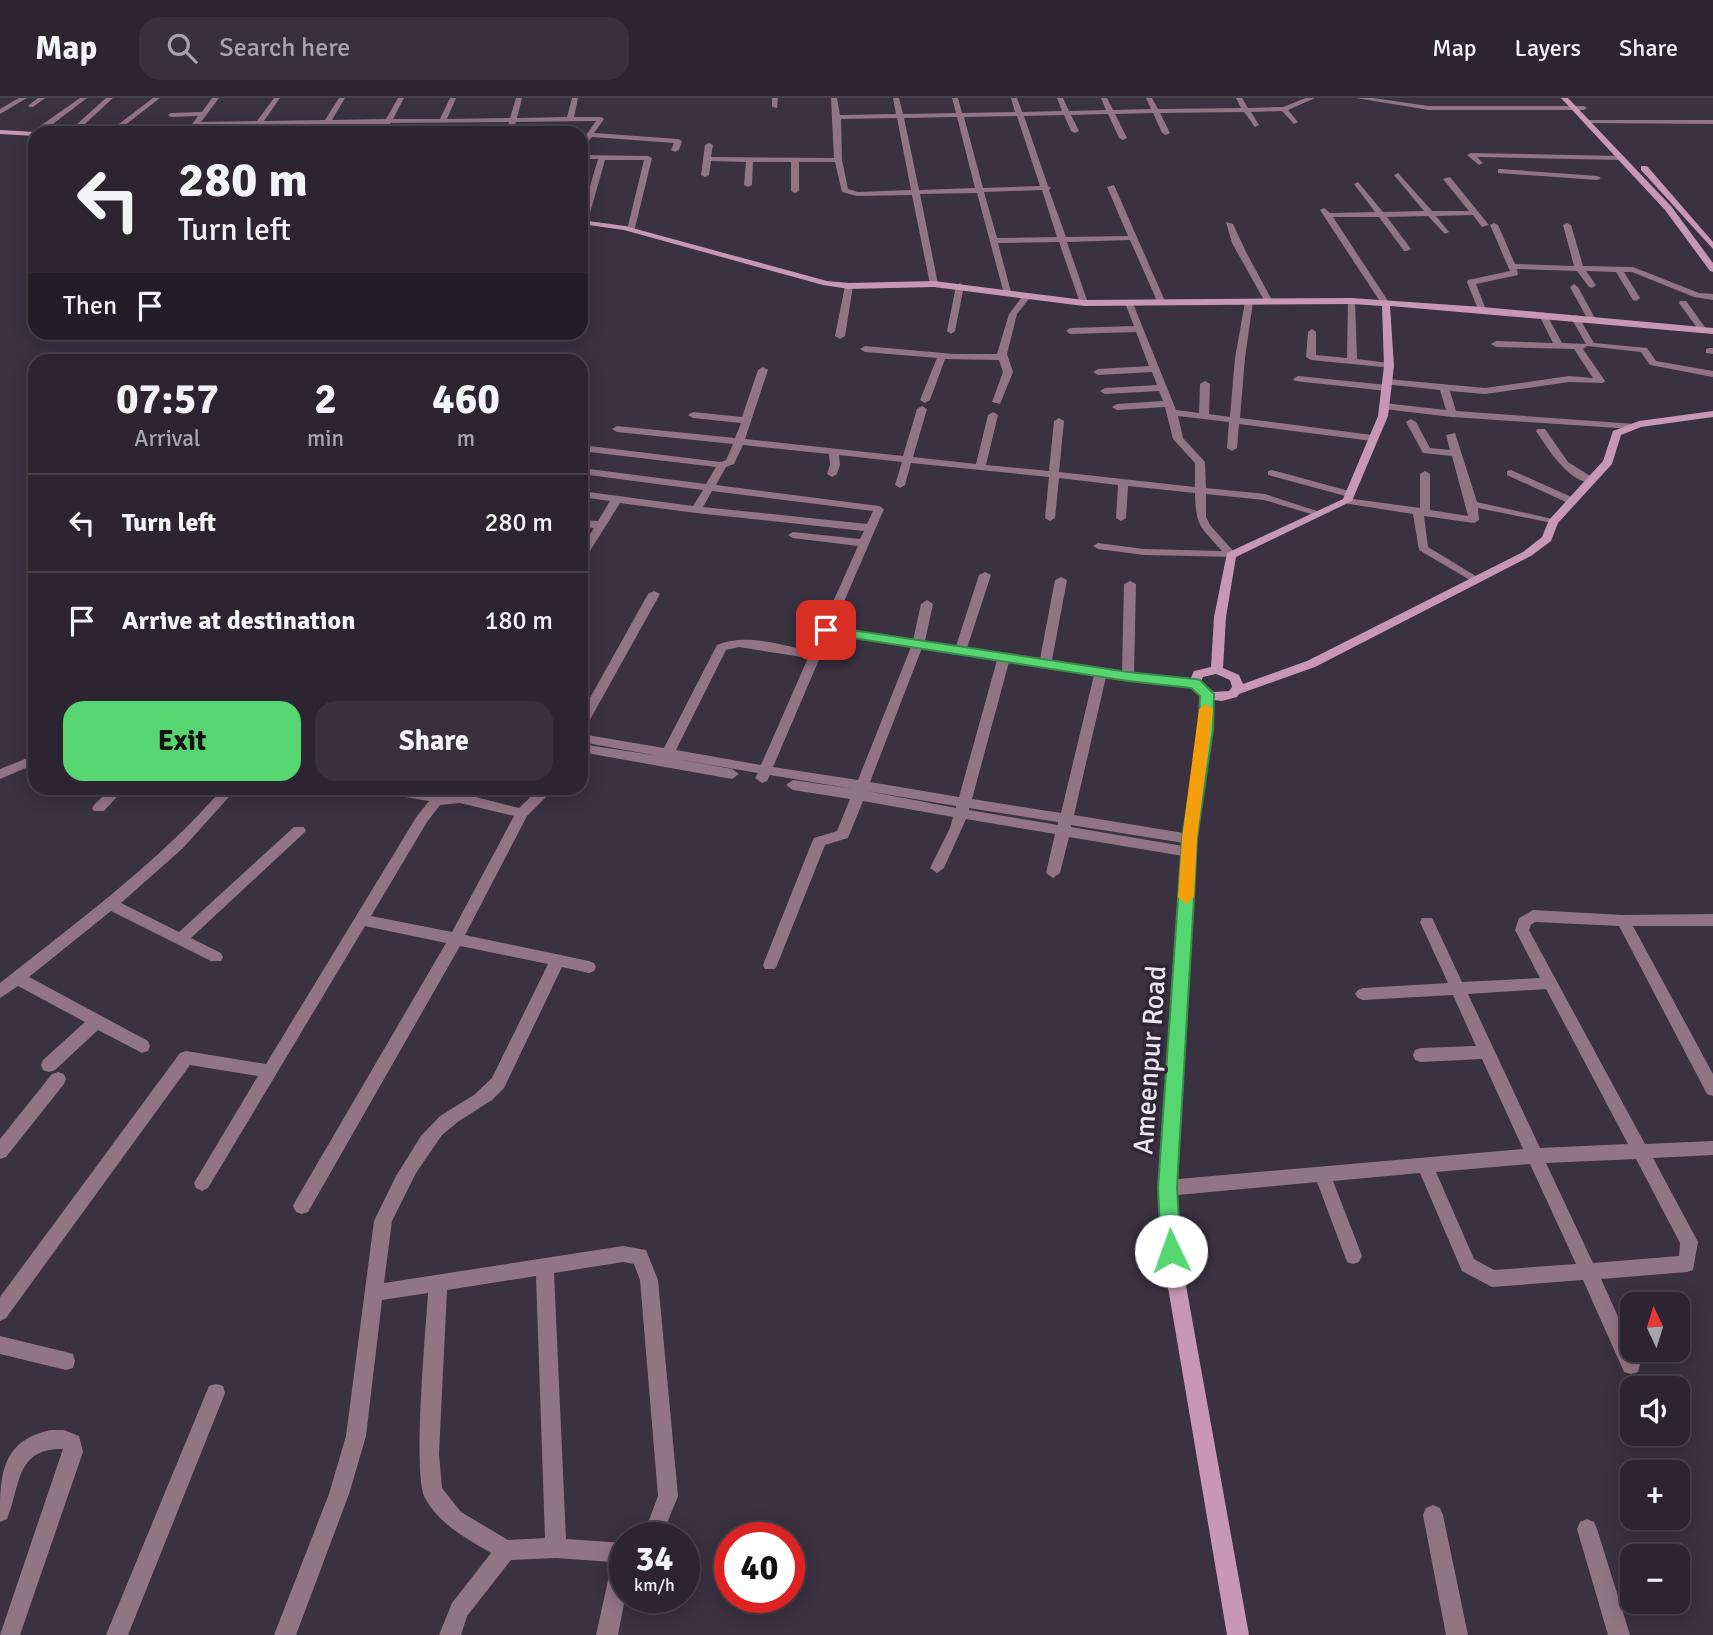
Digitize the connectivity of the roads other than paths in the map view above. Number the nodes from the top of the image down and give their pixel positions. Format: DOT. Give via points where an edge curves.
graph roads {
  1 [pos="24,98"];
  2 [pos="43,98"];
  3 [pos="84,98"];
  4 [pos="110,98"];
  5 [pos="157,98"];
  6 [pos="216,98"];
  7 [pos="277,98"];
  8 [pos="342,98"];
  9 [pos="401,98"];
  10 [pos="453,98"];
  11 [pos="519,98"];
  12 [pos="575,98"];
  13 [pos="775,98"];
  14 [pos="834,98"];
  15 [pos="896,98"];
  16 [pos="955,98"];
  17 [pos="1014,98"];
  18 [pos="1060,98"];
  19 [pos="1104,98"];
  20 [pos="1149,98"];
  21 [pos="1195,98"];
  22 [pos="1239,98"];
  23 [pos="1312,98"];
  24 [pos="1359,98"];
  25 [pos="1509,98"];
  26 [pos="1568,99"];
  27 [pos="32,106"];
  28 [pos="775,107"];
  29 [pos="1284,108"];
  30 [pos="1579,108"];
  31 [pos="1245,109"];
  32 [pos="1201,110"];
  33 [pos="1111,111"];
  34 [pos="1156,111"];
  35 [pos="0,112"];
  36 [pos="1066,112"];
  37 [pos="1021,113"];
  38 [pos="204,114"];
  39 [pos="171,115"];
  40 [pos="960,115"];
  41 [pos="900,116"];
  42 [pos="837,117"];
  43 [pos="570,119"];
  44 [pos="513,120"];
  45 [pos="390,121"];
  46 [pos="442,121"];
  47 [pos="327,122"];
  48 [pos="1294,122"];
  49 [pos="1589,122"];
  50 [pos="1599,122"];
  51 [pos="1713,122"];
  52 [pos="259,123"];
  53 [pos="1255,125"];
  54 [pos="46,126"];
  55 [pos="79,126"];
  56 [pos="120,126"];
  57 [pos="387,126"];
  58 [pos="511,126"];
  59 [pos="642,126"];
  60 [pos="1075,131"];
  61 [pos="0,132"];
  62 [pos="1166,132"];
  63 [pos="28,133"];
  64 [pos="589,135"];
  65 [pos="633,138"];
  66 [pos="1123,138"];
  67 [pos="1615,138"];
  68 [pos="709,145"];
  69 [pos="1622,145"];
  70 [pos="675,150"];
  71 [pos="623,153"];
  72 [pos="1546,156"];
  73 [pos="588,157"];
  74 [pos="602,157"];
  75 [pos="1621,158"];
  76 [pos="707,159"];
  77 [pos="750,159"];
  78 [pos="795,159"];
  79 [pos="838,160"];
  80 [pos="1479,163"];
  81 [pos="1501,171"];
  82 [pos="705,175"];
  83 [pos="1398,175"];
  84 [pos="1554,175"];
  85 [pos="1597,178"];
  86 [pos="1447,179"];
  87 [pos="1358,184"];
  88 [pos="748,185"];
  89 [pos="1111,187"];
  90 [pos="1046,188"];
  91 [pos="1560,188"];
  92 [pos="795,191"];
  93 [pos="980,191"];
  94 [pos="915,192"];
  95 [pos="588,206"];
  96 [pos="1430,213"];
  97 [pos="1474,213"];
  98 [pos="1378,214"];
  99 [pos="588,223"];
  100 [pos="1229,223"];
  101 [pos="1567,225"];
  102 [pos="631,229"];
  103 [pos="1446,232"];
  104 [pos="1063,238"];
  105 [pos="1133,238"];
  106 [pos="993,241"];
  107 [pos="1713,247"];
  108 [pos="1407,249"];
  109 [pos="1513,266"];
  110 [pos="1580,267"];
  111 [pos="1618,269"];
  112 [pos="1713,269"];
  113 [pos="1633,270"];
  114 [pos="1667,271"];
  115 [pos="934,284"];
  116 [pos="1592,285"];
  117 [pos="849,286"];
  118 [pos="960,286"];
  119 [pos="1574,287"];
  120 [pos="1007,292"];
  121 [pos="1028,295"];
  122 [pos="1713,297"];
  123 [pos="1636,298"];
  124 [pos="1161,301"];
  125 [pos="1249,302"];
  126 [pos="1269,302"];
  127 [pos="1351,302"];
  128 [pos="1084,303"];
  129 [pos="1129,303"];
  130 [pos="1386,303"];
  131 [pos="1683,303"];
  132 [pos="1482,310"];
  133 [pos="1543,315"];
  134 [pos="1575,318"];
  135 [pos="1592,320"];
  136 [pos="1139,329"];
  137 [pos="951,331"];
  138 [pos="1070,331"];
  139 [pos="1708,331"];
  140 [pos="1312,332"];
  141 [pos="840,336"];
  142 [pos="1496,344"];
  143 [pos="1591,345"];
  144 [pos="1559,346"];
  145 [pos="1577,346"];
  146 [pos="864,349"];
  147 [pos="942,356"];
  148 [pos="1004,357"];
  149 [pos="1352,362"];
  150 [pos="1390,366"];
  151 [pos="1155,369"];
  152 [pos="763,370"];
  153 [pos="1098,372"];
  154 [pos="1713,374"];
  155 [pos="1298,379"];
  156 [pos="1205,384"];
  157 [pos="1387,385"];
  158 [pos="1444,387"];
  159 [pos="1163,388"];
  160 [pos="1105,391"];
  161 [pos="997,402"];
  162 [pos="1384,406"];
  163 [pos="1117,407"];
  164 [pos="1171,408"];
  165 [pos="1452,414"];
  166 [pos="1713,414"];
  167 [pos="692,415"];
  168 [pos="993,415"];
  169 [pos="1204,415"];
  170 [pos="1234,419"];
  171 [pos="744,420"];
  172 [pos="1059,421"];
  173 [pos="1411,422"];
  174 [pos="1632,426"];
  175 [pos="617,429"];
  176 [pos="1541,431"];
  177 [pos="1451,435"];
  178 [pos="1372,438"];
  179 [pos="740,441"];
  180 [pos="1232,448"];
  181 [pos="588,449"];
  182 [pos="834,451"];
  183 [pos="1457,453"];
  184 [pos="910,459"];
  185 [pos="722,465"];
  186 [pos="981,466"];
  187 [pos="588,472"];
  188 [pos="1272,473"];
  189 [pos="1511,473"];
  190 [pos="832,474"];
  191 [pos="1055,474"];
  192 [pos="1425,474"];
  193 [pos="1591,481"];
  194 [pos="1123,482"];
  195 [pos="900,485"];
  196 [pos="707,488"];
  197 [pos="1201,491"];
  198 [pos="588,495"];
  199 [pos="1348,497"];
  200 [pos="617,499"];
  201 [pos="1572,501"];
  202 [pos="1472,504"];
  203 [pos="696,510"];
  204 [pos="1422,512"];
  205 [pos="1318,513"];
  206 [pos="1050,517"];
  207 [pos="1121,518"];
  208 [pos="1553,522"];
  209 [pos="588,524"];
  210 [pos="601,525"];
  211 [pos="871,528"];
  212 [pos="793,535"];
  213 [pos="864,543"];
  214 [pos="588,545"];
  215 [pos="1098,546"];
  216 [pos="1231,555"];
  217 [pos="985,575"];
  218 [pos="1061,580"];
  219 [pos="1475,580"];
  220 [pos="1130,584"];
  221 [pos="654,594"];
  222 [pos="927,604"];
  223 [pos="826,630"];
  224 [pos="918,644"];
  225 [pos="960,651"];
  226 [pos="815,655"];
  227 [pos="1004,657"];
  228 [pos="1045,664"];
  229 [pos="1217,670"];
  230 [pos="1101,673"];
  231 [pos="1128,677"];
  232 [pos="1195,684"];
  233 [pos="1232,693"];
  234 [pos="1207,694"];
  235 [pos="588,712"];
  236 [pos="1206,729"];
  237 [pos="588,740"];
  238 [pos="588,749"];
  239 [pos="666,758"];
  240 [pos="28,762"];
  241 [pos="0,775"];
  242 [pos="763,775"];
  243 [pos="861,791"];
  244 [pos="111,795"];
  245 [pos="224,795"];
  246 [pos="421,795"];
  247 [pos="541,795"];
  248 [pos="443,799"];
  249 [pos="962,807"];
  250 [pos="99,808"];
  251 [pos="522,813"];
  252 [pos="1064,825"];
  253 [pos="299,831"];
  254 [pos="1189,846"];
  255 [pos="937,868"];
  256 [pos="1053,873"];
  257 [pos="108,903"];
  258 [pos="362,920"];
  259 [pos="1623,920"];
  260 [pos="1713,920"];
  261 [pos="1427,922"];
  262 [pos="180,939"];
  263 [pos="456,939"];
  264 [pos="216,957"];
  265 [pos="558,960"];
  266 [pos="770,965"];
  267 [pos="589,967"];
  268 [pos="17,978"];
  269 [pos="1552,983"];
  270 [pos="1457,988"];
  271 [pos="0,992"];
  272 [pos="1363,994"];
  273 [pos="97,1021"];
  274 [pos="142,1046"];
  275 [pos="1486,1052"];
  276 [pos="1421,1055"];
  277 [pos="270,1071"];
  278 [pos="1713,1088"];
  279 [pos="1713,1149"];
  280 [pos="0,1152"];
  281 [pos="1640,1152"];
  282 [pos="1533,1156"];
  283 [pos="1425,1165"];
  284 [pos="1322,1174"];
  285 [pos="202,1183"];
  286 [pos="1167,1188"];
  287 [pos="302,1206"];
  288 [pos="1353,1256"];
  289 [pos="545,1266"];
  290 [pos="1587,1271"];
  291 [pos="438,1283"];
  292 [pos="374,1293"];
  293 [pos="0,1312"];
  294 [pos="0,1345"];
  295 [pos="66,1361"];
  296 [pos="1631,1365"];
  297 [pos="216,1393"];
  298 [pos="0,1511"];
  299 [pos="1433,1515"];
  300 [pos="658,1522"];
  301 [pos="1587,1529"];
  302 [pos="556,1548"];
  303 [pos="506,1550"];
  304 [pos="609,1551"];
  305 [pos="612,1613"];
  306 [pos="9,1635"];
  307 [pos="117,1635"];
  308 [pos="285,1635"];
  309 [pos="450,1635"];
  310 [pos="607,1635"];
  311 [pos="1238,1635"];
  312 [pos="1457,1635"];
  313 [pos="1619,1635"];
  1 -- 35 [label="street"];
  2 -- 27 [label="street"];
  3 -- 54 [label="street"];
  4 -- 55 [label="street"];
  5 -- 56 [label="street"];
  6 -- 38 [label="street"];
  7 -- 52 [label="street"];
  8 -- 47 [label="street"];
  9 -- 45 [label="street"];
  10 -- 46 [label="street"];
  11 -- 44 [label="street"];
  12 -- 43 [label="street"];
  13 -- 28 [label="street"];
  14 -- 42 [label="street"];
  15 -- 41 [label="street"];
  16 -- 40 [label="street"];
  17 -- 37 [label="street"];
  18 -- 36 [label="street"];
  19 -- 33 [label="street"];
  20 -- 34 [label="street"];
  21 -- 32 [label="street"];
  22 -- 31 [label="street"];
  23 -- 29 [label="street"];
  24 -- 30 [label="street" via="1429,108"];
  25 -- 26 [label="street"];
  26 -- 30 [label="street"];
  29 -- 31 [label="street"];
  29 -- 48 [label="street"];
  30 -- 49 [label="street"];
  30 -- 50 [label="street"];
  31 -- 32 [label="street"];
  31 -- 53 [label="street"];
  32 -- 34 [label="street"];
  33 -- 34 [label="street"];
  33 -- 36 [label="street"];
  33 -- 66 [label="street"];
  34 -- 62 [label="street"];
  36 -- 37 [label="street"];
  36 -- 60 [label="street"];
  37 -- 40 [label="street"];
  37 -- 90 [label="street"];
  38 -- 39 [label="street"];
  38 -- 52 [label="street" via="196,124"];
  40 -- 41 [label="street"];
  40 -- 93 [label="street"];
  41 -- 42 [label="street"];
  41 -- 94 [label="street"];
  42 -- 79 [label="street"];
  43 -- 44 [label="street"];
  43 -- 64 [label="street" via="601,119"];
  44 -- 46 [label="street"];
  44 -- 58 [label="street"];
  45 -- 46 [label="street"];
  45 -- 47 [label="street"];
  45 -- 57 [label="street"];
  47 -- 52 [label="street"];
  49 -- 50 [label="street"];
  49 -- 75 [label="street"];
  50 -- 51 [label="street"];
  50 -- 67 [label="street"];
  59 -- 65 [label="street"];
  61 -- 63 [label="street"];
  64 -- 65 [label="street"];
  65 -- 70 [label="street" via="678,141"];
  65 -- 71 [label="street"];
  68 -- 76 [label="street"];
  69 -- 107 [label="street"];
  72 -- 75 [label="street"];
  72 -- 80 [label="street" via="1471,155"];
  72 -- 84 [label="street"];
  73 -- 74 [label="street"];
  74 -- 95 [label="street"];
  74 -- 102 [label="street" via="648,158"];
  75 -- 112 [label="street" via="1668,209"];
  76 -- 77 [label="street"];
  76 -- 82 [label="street"];
  77 -- 78 [label="street"];
  77 -- 88 [label="street"];
  78 -- 79 [label="street"];
  78 -- 92 [label="street"];
  79 -- 94 [label="street" via="845,190 850,193"];
  81 -- 84 [label="street"];
  83 -- 96 [label="street"];
  84 -- 85 [label="street"];
  84 -- 91 [label="street"];
  86 -- 97 [label="street"];
  87 -- 98 [label="street"];
  89 -- 105 [label="street"];
  90 -- 93 [label="street"];
  90 -- 104 [label="street"];
  93 -- 94 [label="street"];
  93 -- 106 [label="street"];
  94 -- 115 [label="street"];
  96 -- 97 [label="street"];
  96 -- 98 [label="street"];
  96 -- 103 [label="street"];
  97 -- 109 [label="street" via="1490,225"];
  98 -- 108 [label="street"];
  98 -- 130 [label="street" via="1325,212"];
  99 -- 102 [label="street"];
  100 -- 126 [label="street"];
  101 -- 110 [label="street"];
  102 -- 117 [label="street"];
  104 -- 105 [label="street"];
  104 -- 106 [label="street"];
  104 -- 128 [label="street"];
  105 -- 124 [label="street"];
  106 -- 120 [label="street"];
  109 -- 110 [label="street"];
  109 -- 132 [label="street" via="1515,272 1471,282"];
  110 -- 111 [label="street"];
  110 -- 116 [label="street"];
  111 -- 113 [label="street"];
  111 -- 123 [label="street"];
  113 -- 114 [label="street"];
  113 -- 122 [label="street"];
  115 -- 117 [label="street"];
  115 -- 118 [label="street"];
  117 -- 141 [label="street"];
  118 -- 120 [label="street"];
  118 -- 137 [label="street"];
  119 -- 135 [label="street"];
  120 -- 121 [label="street"];
  121 -- 128 [label="street"];
  121 -- 148 [label="street" via="1013,314"];
  124 -- 125 [label="street"];
  124 -- 129 [label="street"];
  125 -- 126 [label="street"];
  125 -- 170 [label="street"];
  126 -- 127 [label="street"];
  127 -- 130 [label="street"];
  127 -- 149 [label="street"];
  128 -- 129 [label="street"];
  129 -- 136 [label="street"];
  130 -- 132 [label="street"];
  130 -- 150 [label="street"];
  131 -- 139 [label="street"];
  132 -- 133 [label="street"];
  133 -- 134 [label="street"];
  133 -- 144 [label="street"];
  134 -- 135 [label="street"];
  134 -- 143 [label="street"];
  135 -- 139 [label="street"];
  136 -- 138 [label="street"];
  136 -- 151 [label="street"];
  140 -- 149 [label="street" via="1311,357"];
  142 -- 144 [label="street"];
  143 -- 145 [label="street"];
  143 -- 154 [label="street" via="1644,350 1653,363"];
  144 -- 145 [label="street"];
  145 -- 158 [label="street" via="1600,381 1569,379 1485,391"];
  146 -- 147 [label="street"];
  147 -- 148 [label="street"];
  147 -- 184 [label="street"];
  148 -- 161 [label="street" via="1008,372"];
  149 -- 150 [label="street"];
  150 -- 157 [label="street"];
  151 -- 153 [label="street"];
  151 -- 159 [label="street"];
  152 -- 171 [label="street"];
  155 -- 157 [label="street"];
  156 -- 169 [label="street"];
  157 -- 158 [label="street"];
  157 -- 162 [label="street"];
  158 -- 165 [label="street"];
  159 -- 160 [label="street"];
  159 -- 164 [label="street"];
  162 -- 165 [label="street"];
  162 -- 178 [label="street"];
  163 -- 164 [label="street"];
  164 -- 169 [label="street"];
  164 -- 197 [label="street" via="1178,439 1200,462"];
  165 -- 174 [label="street"];
  166 -- 174 [label="street"];
  167 -- 171 [label="street"];
  168 -- 186 [label="street"];
  169 -- 170 [label="street"];
  170 -- 178 [label="street"];
  170 -- 180 [label="street"];
  171 -- 179 [label="street"];
  172 -- 191 [label="street"];
  173 -- 183 [label="street" via="1427,451"];
  174 -- 193 [label="street" via="1617,433 1608,461"];
  175 -- 179 [label="street"];
  176 -- 193 [label="street" via="1564,464"];
  177 -- 183 [label="street"];
  178 -- 199 [label="street"];
  179 -- 182 [label="street"];
  179 -- 185 [label="street" via="730,462"];
  181 -- 185 [label="street"];
  182 -- 184 [label="street"];
  182 -- 190 [label="street"];
  183 -- 202 [label="street"];
  184 -- 186 [label="street"];
  184 -- 195 [label="street"];
  185 -- 196 [label="street"];
  186 -- 191 [label="street"];
  187 -- 196 [label="street"];
  188 -- 199 [label="street"];
  189 -- 201 [label="street"];
  191 -- 194 [label="street"];
  191 -- 206 [label="street"];
  192 -- 204 [label="street"];
  193 -- 201 [label="street"];
  194 -- 197 [label="street"];
  194 -- 207 [label="street"];
  196 -- 203 [label="street"];
  196 -- 211 [label="street" via="879,509"];
  197 -- 205 [label="street" via="1265,497"];
  197 -- 216 [label="street" via="1205,526"];
  198 -- 200 [label="street"];
  199 -- 204 [label="street"];
  199 -- 205 [label="street"];
  200 -- 203 [label="street"];
  200 -- 210 [label="street"];
  201 -- 208 [label="street"];
  202 -- 204 [label="street" via="1474,520"];
  202 -- 208 [label="street"];
  203 -- 211 [label="street"];
  204 -- 219 [label="street" via="1423,548"];
  205 -- 216 [label="street"];
  208 -- 219 [label="street" via="1547,539 1527,554"];
  209 -- 210 [label="street"];
  210 -- 214 [label="street"];
  211 -- 213 [label="street"];
  212 -- 213 [label="street"];
  213 -- 223 [label="street"];
  215 -- 216 [label="street"];
  216 -- 229 [label="street"];
  217 -- 225 [label="street"];
  218 -- 228 [label="street"];
  219 -- 233 [label="street" via="1311,664"];
  220 -- 231 [label="street"];
  221 -- 235 [label="street"];
  222 -- 224 [label="street"];
  223 -- 224 [label="street"];
  223 -- 226 [label="street"];
  224 -- 225 [label="street"];
  224 -- 243 [label="street"];
  225 -- 227 [label="street"];
  226 -- 239 [label="street" via="726,644"];
  226 -- 242 [label="street"];
  227 -- 228 [label="street"];
  227 -- 249 [label="street"];
  228 -- 230 [label="street"];
  229 -- 232 [label="street" via="1198,674"];
  229 -- 233 [label="street" via="1238,682"];
  230 -- 231 [label="street"];
  230 -- 252 [label="street"];
  231 -- 232 [label="street"];
  232 -- 234 [label="street"];
  233 -- 234 [label="street"];
  233 -- 236 [label="street"];
  234 -- 236 [label="street, Ameenpur Road"];
  236 -- 254 [label="street, Ameenpur Road"];
  237 -- 239 [label="street"];
  238 -- 239 [label="street"];
  239 -- 242 [label="street"];
  240 -- 241 [label="street"];
  242 -- 243 [label="street"];
  243 -- 249 [label="street"];
  243 -- 266 [label="street" via="843,834 819,842"];
  244 -- 250 [label="street"];
  245 -- 257 [label="street" via="188,834"];
  246 -- 248 [label="street"];
  247 -- 251 [label="street"];
  248 -- 251 [label="street" via="460,798"];
  248 -- 258 [label="street" via="422,819"];
  249 -- 252 [label="street"];
  249 -- 255 [label="street" via="951,844"];
  251 -- 263 [label="street"];
  252 -- 254 [label="street"];
  252 -- 256 [label="street"];
  253 -- 262 [label="street"];
  254 -- 286 [label="street, Ameenpur Road"];
  257 -- 262 [label="street"];
  257 -- 268 [label="street"];
  258 -- 263 [label="street"];
  258 -- 277 [label="street"];
  259 -- 260 [label="street"];
  259 -- 269 [label="street" via="1533,916 1524,922 1522,930"];
  259 -- 278 [label="street"];
  261 -- 270 [label="street"];
  262 -- 264 [label="street"];
  263 -- 265 [label="street"];
  263 -- 287 [label="street"];
  265 -- 267 [label="street"];
  265 -- 292 [label="street" via="498,1083 488,1096 432,1133 392,1201 383,1221"];
  268 -- 271 [label="street"];
  268 -- 273 [label="street"];
  269 -- 270 [label="street"];
  269 -- 281 [label="street"];
  270 -- 272 [label="street"];
  270 -- 275 [label="street"];
  273 -- 274 [label="street"];
  273 -- 280 [label="street" via="53,1072"];
  275 -- 276 [label="street"];
  275 -- 282 [label="street"];
  277 -- 285 [label="street"];
  277 -- 293 [label="street" via="186,1058"];
  279 -- 281 [label="street"];
  281 -- 282 [label="street"];
  281 -- 290 [label="street" via="1689,1242 1687,1264"];
  282 -- 283 [label="street"];
  282 -- 290 [label="street"];
  283 -- 284 [label="street"];
  283 -- 290 [label="street" via="1468,1265 1492,1279"];
  284 -- 286 [label="street"];
  284 -- 288 [label="street"];
  286 -- 311 [label="street, Ameenpur Road" via="1171,1251"];
  289 -- 291 [label="street"];
  289 -- 300 [label="street" via="623,1254 640,1256 649,1280 668,1496"];
  289 -- 302 [label="street"];
  290 -- 296 [label="street"];
  291 -- 292 [label="street"];
  291 -- 303 [label="street" via="429,1454 432,1492 453,1519"];
  292 -- 308 [label="street" via="356,1436"];
  294 -- 295 [label="street"];
  297 -- 307 [label="street"];
  298 -- 306 [label="street" via="18,1455 26,1446 66,1439 72,1443 73,1452"];
  299 -- 312 [label="street"];
  301 -- 313 [label="street"];
  302 -- 303 [label="street"];
  302 -- 304 [label="street"];
  303 -- 309 [label="street" via="459,1611"];
  305 -- 310 [label="street"];
}
